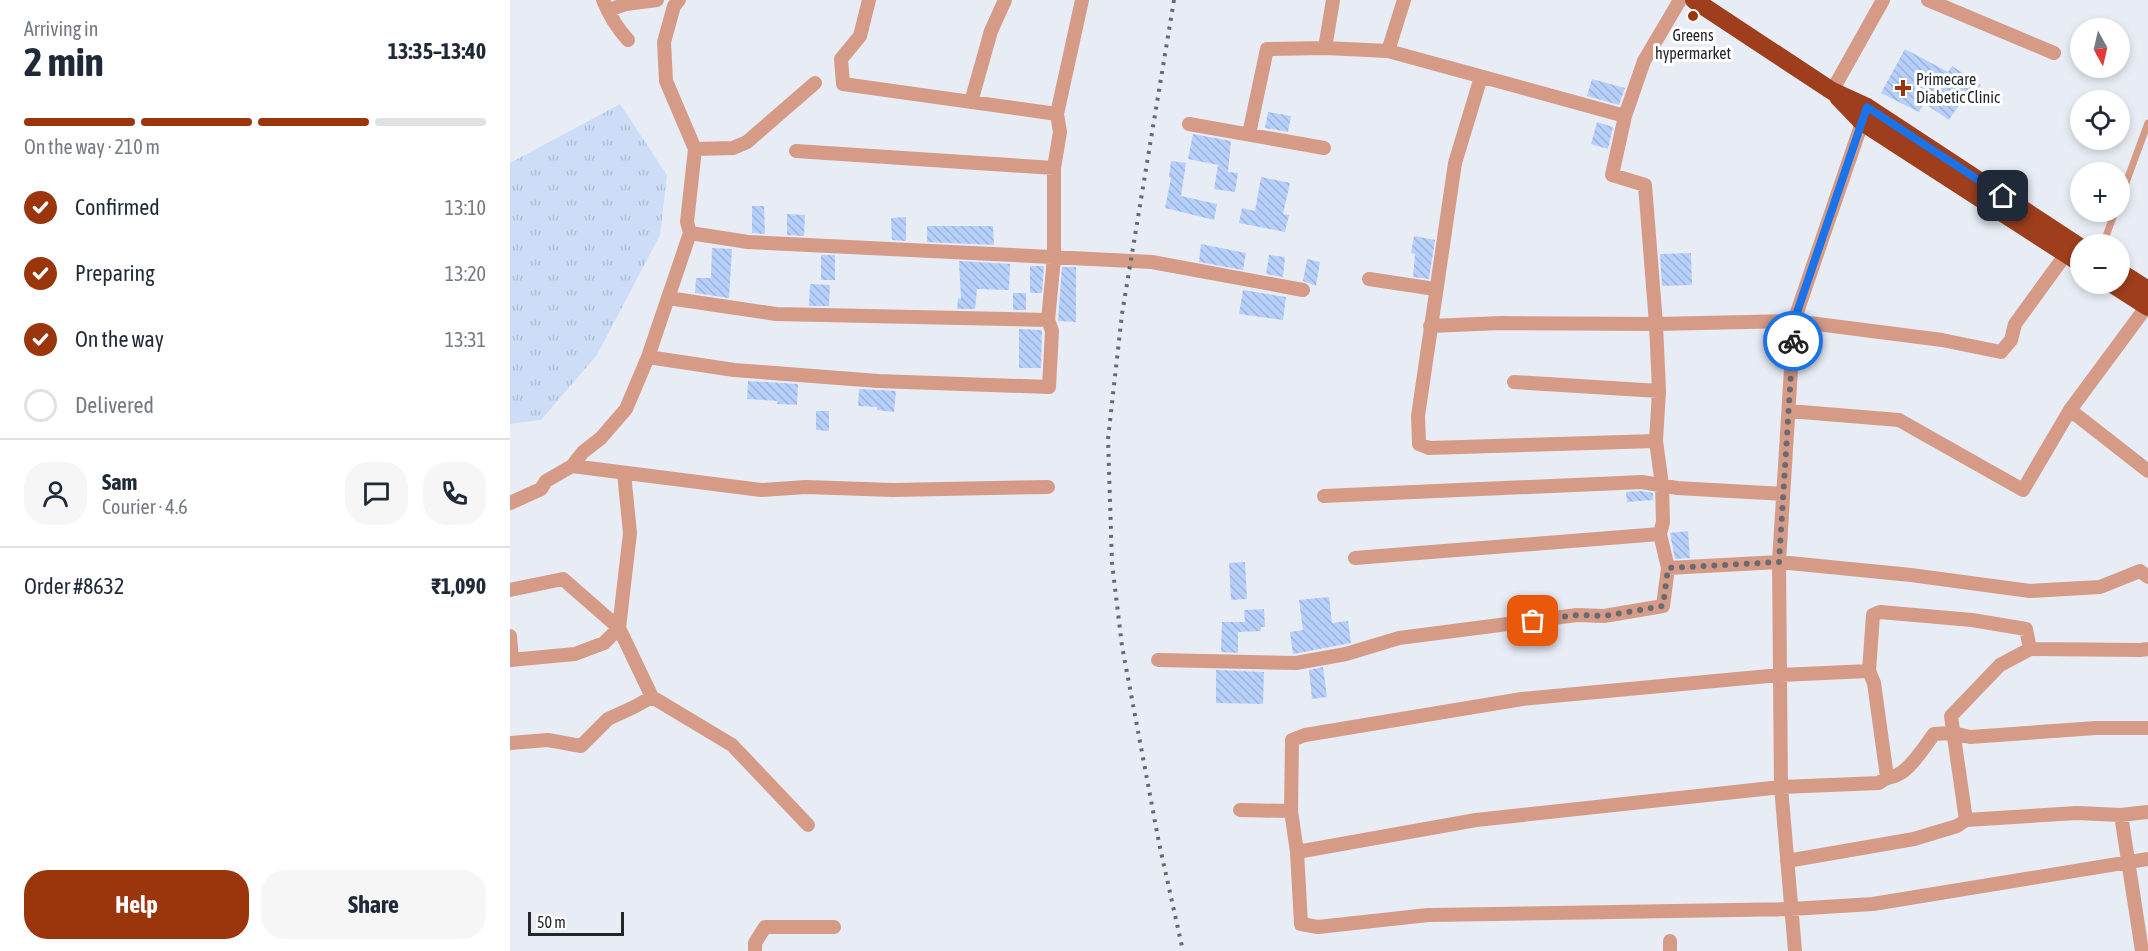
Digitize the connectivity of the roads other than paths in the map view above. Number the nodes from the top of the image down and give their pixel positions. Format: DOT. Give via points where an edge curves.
graph roads {
  1 [pos="657,0"];
  2 [pos="869,0"];
  3 [pos="1005,0"];
  4 [pos="1082,0"];
  5 [pos="1333,0"];
  6 [pos="1404,0"];
  7 [pos="1680,0"];
  8 [pos="1694,0"];
  9 [pos="1883,0"];
  10 [pos="1928,0"];
  11 [pos="673,2"];
  12 [pos="606,5"];
  13 [pos="628,40"];
  14 [pos="1325,48"];
  15 [pos="1388,51"];
  16 [pos="2054,53"];
  17 [pos="1481,77"];
  18 [pos="815,83"];
  19 [pos="1832,91"];
  20 [pos="971,102"];
  21 [pos="1057,114"];
  22 [pos="1865,114"];
  23 [pos="1625,116"];
  24 [pos="2148,123"];
  25 [pos="1189,124"];
  26 [pos="1249,134"];
  27 [pos="1324,148"];
  28 [pos="695,149"];
  29 [pos="796,151"];
  30 [pos="1054,168"];
  31 [pos="2130,172"];
  32 [pos="690,233"];
  33 [pos="2070,251"];
  34 [pos="1054,258"];
  35 [pos="2070,262"];
  36 [pos="1369,279"];
  37 [pos="2130,282"];
  38 [pos="1435,289"];
  39 [pos="1303,290"];
  40 [pos="2130,292"];
  41 [pos="668,298"];
  42 [pos="2148,301"];
  43 [pos="1047,320"];
  44 [pos="1794,321"];
  45 [pos="1656,324"];
  46 [pos="1430,326"];
  47 [pos="648,357"];
  48 [pos="1514,382"];
  49 [pos="1659,391"];
  50 [pos="2070,410"];
  51 [pos="1789,411"];
  52 [pos="1656,441"];
  53 [pos="572,466"];
  54 [pos="2148,471"];
  55 [pos="624,473"];
  56 [pos="1662,485"];
  57 [pos="1048,487"];
  58 [pos="1784,494"];
  59 [pos="1324,496"];
  60 [pos="510,503"];
  61 [pos="1659,534"];
  62 [pos="1355,558"];
  63 [pos="1779,562"];
  64 [pos="1668,568"];
  65 [pos="2148,577"];
  66 [pos="510,590"];
  67 [pos="619,628"];
  68 [pos="510,636"];
  69 [pos="2030,649"];
  70 [pos="2148,649"];
  71 [pos="511,660"];
  72 [pos="1158,660"];
  73 [pos="1869,671"];
  74 [pos="1780,675"];
  75 [pos="652,697"];
  76 [pos="2148,728"];
  77 [pos="1953,734"];
  78 [pos="510,743"];
  79 [pos="1887,777"];
  80 [pos="1780,787"];
  81 [pos="1240,810"];
  82 [pos="1291,811"];
  83 [pos="2148,812"];
  84 [pos="2121,814"];
  85 [pos="1966,820"];
  86 [pos="807,825"];
  87 [pos="1297,852"];
  88 [pos="2148,859"];
  89 [pos="1787,861"];
  90 [pos="2128,862"];
  91 [pos="1791,909"];
  92 [pos="2142,909"];
  93 [pos="834,927"];
  94 [pos="755,951"];
  95 [pos="1796,951"];
  96 [pos="2142,951"];
  1 -- 12 [label="street"];
  2 -- 20 [label="street" via="860,36 841,59 843,84"];
  3 -- 20 [label="street" via="991,31"];
  4 -- 21 [label="street"];
  5 -- 14 [label="street"];
  6 -- 15 [label="street"];
  7 -- 23 [label="street" via="1644,61"];
  8 -- 19 [label="highway"];
  9 -- 19 [label="street"];
  10 -- 16 [label="street"];
  11 -- 28 [label="street" via="664,42 666,81"];
  12 -- 13 [label="street" via="612,21"];
  14 -- 15 [label="street"];
  14 -- 26 [label="street" via="1267,50"];
  15 -- 17 [label="street"];
  17 -- 23 [label="street"];
  17 -- 38 [label="street" via="1455,163"];
  18 -- 28 [label="street" via="747,142 733,148"];
  19 -- 22 [label="highway"];
  20 -- 21 [label="street"];
  21 -- 30 [label="street" via="1060,132"];
  22 -- 33 [label="highway"];
  22 -- 44 [label="street"];
  23 -- 45 [label="street" via="1612,175 1645,185"];
  24 -- 31 [label="lane"];
  25 -- 26 [label="street"];
  26 -- 27 [label="street"];
  28 -- 32 [label="street" via="687,222"];
  29 -- 30 [label="street"];
  30 -- 34 [label="street"];
  32 -- 34 [label="street" via="748,242"];
  32 -- 41 [label="street"];
  34 -- 39 [label="street" via="1152,262"];
  34 -- 43 [label="street"];
  35 -- 44 [label="street" via="2015,324 2011,340 2001,352 1942,340"];
  36 -- 38 [label="street"];
  37 -- 42 [label="highway"];
  38 -- 46 [label="street"];
  40 -- 42 [label="highway"];
  41 -- 43 [label="street" via="776,314"];
  41 -- 47 [label="street"];
  42 -- 50 [label="street"];
  43 -- 47 [label="street" via="1052,331 1049,387 866,380 734,370"];
  44 -- 45 [label="street"];
  44 -- 51 [label="street"];
  45 -- 46 [label="street"];
  45 -- 49 [label="street"];
  46 -- 52 [label="street" via="1418,416 1419,444 1429,448"];
  47 -- 53 [label="street" via="626,409"];
  48 -- 49 [label="street"];
  49 -- 52 [label="street"];
  50 -- 51 [label="street" via="2023,490 1899,420"];
  50 -- 54 [label="street"];
  51 -- 58 [label="street"];
  52 -- 56 [label="street"];
  53 -- 55 [label="street"];
  53 -- 60 [label="street" via="546,481 541,489"];
  55 -- 57 [label="street" via="761,490"];
  55 -- 67 [label="street" via="630,532"];
  56 -- 58 [label="street"];
  56 -- 59 [label="street" via="1642,482"];
  56 -- 61 [label="street"];
  58 -- 63 [label="street"];
  61 -- 62 [label="street"];
  61 -- 64 [label="street"];
  63 -- 64 [label="street"];
  63 -- 65 [label="street" via="2030,591 2100,587 2140,571"];
  63 -- 74 [label="street"];
  64 -- 72 [label="street" via="1663,606 1399,638 1346,654 1296,663"];
  66 -- 67 [label="street" via="563,579"];
  67 -- 71 [label="street" via="604,644 575,654"];
  67 -- 75 [label="street"];
  68 -- 71 [label="street"];
  69 -- 70 [label="street"];
  69 -- 73 [label="street" via="2026,629 1880,612 1873,615"];
  69 -- 77 [label="street" via="2000,665 1952,716"];
  73 -- 74 [label="street"];
  73 -- 79 [label="street"];
  74 -- 80 [label="street"];
  74 -- 82 [label="street" via="1521,699 1305,735 1292,740"];
  75 -- 78 [label="street" via="608,719 581,746 548,740"];
  75 -- 86 [label="street" via="732,745"];
  76 -- 77 [label="street" via="1970,737"];
  77 -- 79 [label="street" via="1934,734 1898,775"];
  77 -- 85 [label="street"];
  79 -- 80 [label="street" via="1879,783"];
  80 -- 87 [label="street" via="1476,820"];
  80 -- 89 [label="street"];
  81 -- 82 [label="street"];
  82 -- 87 [label="street"];
  83 -- 84 [label="street"];
  84 -- 85 [label="street"];
  84 -- 90 [label="street"];
  85 -- 89 [label="street" via="1914,839"];
  87 -- 91 [label="street" via="1301,924 1318,927 1428,915"];
  88 -- 90 [label="street"];
  89 -- 91 [label="street"];
  90 -- 91 [label="street" via="1873,904"];
  90 -- 92 [label="street"];
  91 -- 95 [label="street"];
  92 -- 96 [label="street"];
  93 -- 94 [label="street" via="765,927 755,943"];
}
